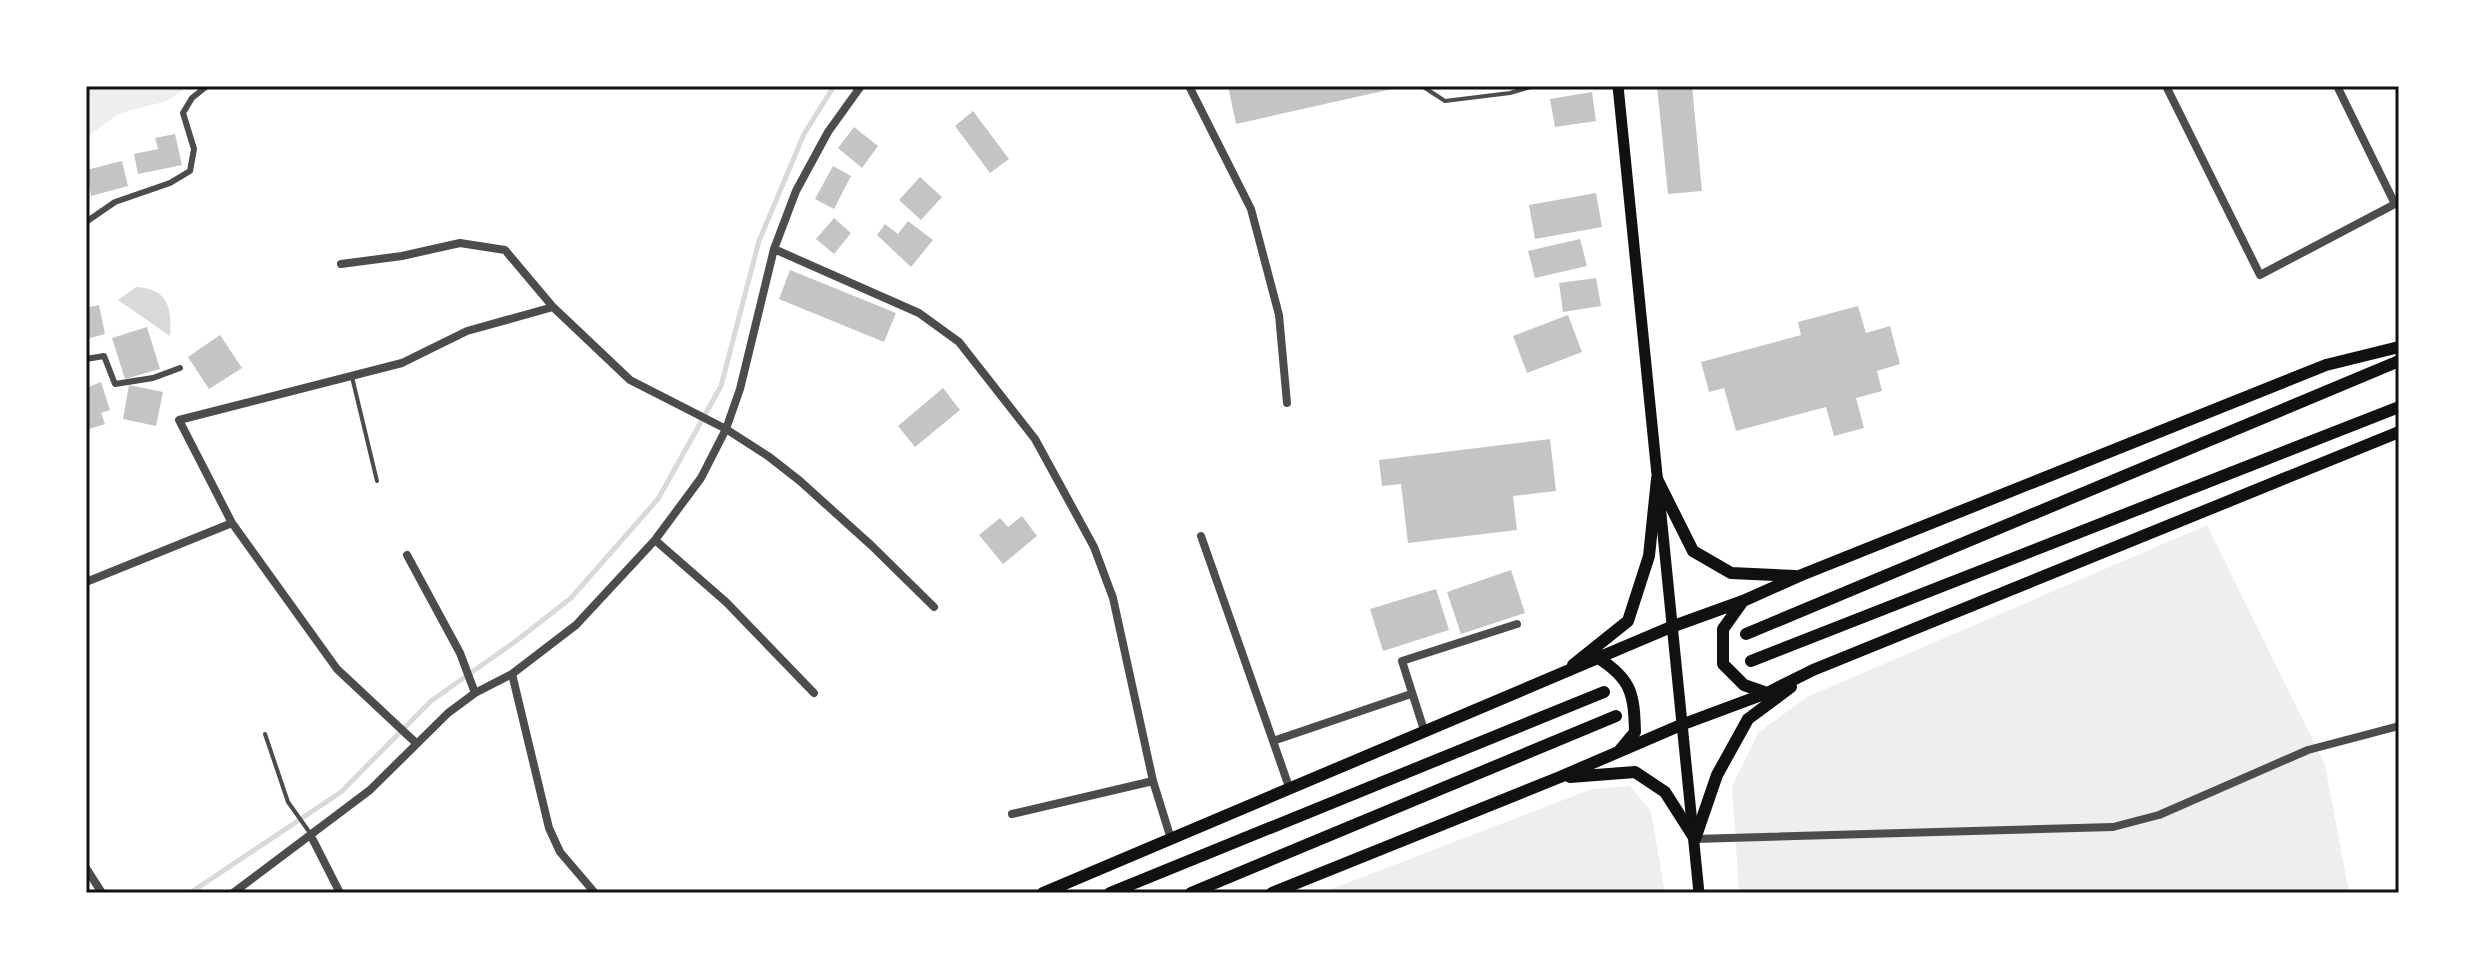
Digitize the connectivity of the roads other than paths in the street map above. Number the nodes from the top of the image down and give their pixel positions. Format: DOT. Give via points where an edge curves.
graph roads {
  1 [pos="207,86"];
  2 [pos="861,86"];
  3 [pos="1189,86"];
  4 [pos="1422,86"];
  5 [pos="1534,86"];
  6 [pos="1618,86"];
  7 [pos="2166,86"];
  8 [pos="2337,86"];
  9 [pos="86,222"];
  10 [pos="774,249"];
  11 [pos="341,264"];
  12 [pos="553,307"];
  13 [pos="2399,347"];
  14 [pos="86,359"];
  15 [pos="2399,361"];
  16 [pos="180,368"];
  17 [pos="351,375"];
  18 [pos="1287,403"];
  19 [pos="2399,407"];
  20 [pos="726,429"];
  21 [pos="2399,432"];
  22 [pos="1657,479"];
  23 [pos="377,481"];
  24 [pos="232,523"];
  25 [pos="1201,536"];
  26 [pos="655,540"];
  27 [pos="407,555"];
  28 [pos="1799,576"];
  29 [pos="86,582"];
  30 [pos="1743,601"];
  31 [pos="934,607"];
  32 [pos="1517,624"];
  33 [pos="1671,627"];
  34 [pos="1746,634"];
  35 [pos="1598,658"];
  36 [pos="1751,661"];
  37 [pos="1813,670"];
  38 [pos="512,674"];
  39 [pos="1561,674"];
  40 [pos="1604,692"];
  41 [pos="475,693"];
  42 [pos="814,693"];
  43 [pos="1767,693"];
  44 [pos="1411,694"];
  45 [pos="1616,716"];
  46 [pos="1681,725"];
  47 [pos="2399,726"];
  48 [pos="1424,730"];
  49 [pos="265,734"];
  50 [pos="1273,741"];
  51 [pos="416,743"];
  52 [pos="1618,753"];
  53 [pos="1560,777"];
  54 [pos="1153,781"];
  55 [pos="1289,787"];
  56 [pos="1012,814"];
  57 [pos="311,836"];
  58 [pos="1171,839"];
  59 [pos="1695,839"];
  60 [pos="86,868"];
  61 [pos="102,893"];
  62 [pos="233,893"];
  63 [pos="340,893"];
  64 [pos="595,893"];
  65 [pos="1043,893"];
  66 [pos="1110,893"];
  67 [pos="1191,893"];
  68 [pos="1272,893"];
  69 [pos="1699,893"];
  1 -- 9 [label="street" via="183,113 194,149 190,171 115,202"];
  2 -- 10 [label="street" via="796,191"];
  3 -- 18 [label="street" via="1251,209 1279,315"];
  4 -- 5 [label="lane" via="1445,101"];
  6 -- 22 [label="main road"];
  7 -- 8 [label="street" via="2260,275 2395,204"];
  10 -- 20 [label="street"];
  10 -- 54 [label="street" via="919,313 959,342 1035,439 1094,547 1113,598"];
  11 -- 12 [label="street" via="460,243 505,250"];
  12 -- 17 [label="street" via="467,331 402,363"];
  12 -- 20 [label="street" via="630,380"];
  13 -- 28 [label="main road" via="2326,365"];
  14 -- 16 [label="street" via="104,356 115,384"];
  15 -- 34 [label="main road"];
  17 -- 23 [label="lane"];
  17 -- 24 [label="street" via="179,420"];
  19 -- 36 [label="main road"];
  20 -- 26 [label="street" via="701,478"];
  20 -- 31 [label="street" via="800,481"];
  21 -- 37 [label="main road"];
  22 -- 28 [label="main road" via="1693,551 1731,573"];
  22 -- 33 [label="main road"];
  22 -- 39 [label="main road" via="1649,556 1628,621"];
  24 -- 29 [label="street"];
  24 -- 51 [label="street" via="337,669"];
  25 -- 50 [label="street"];
  26 -- 38 [label="street" via="576,625"];
  26 -- 42 [label="street" via="726,602"];
  27 -- 41 [label="street" via="460,653"];
  28 -- 30 [label="main road"];
  30 -- 33 [label="main road"];
  30 -- 43 [label="main road" via="1723,629 1723,664 1744,685"];
  32 -- 44 [label="street" via="1402,661"];
  33 -- 35 [label="main road"];
  33 -- 46 [label="main road"];
  35 -- 39 [label="main road"];
  35 -- 52 [label="main road" via="1617,669 1634,695 1635,732"];
  37 -- 43 [label="main road"];
  37 -- 59 [label="main road" via="1748,719 1717,775"];
  38 -- 41 [label="street"];
  38 -- 64 [label="street" via="549,828 560,852"];
  39 -- 48 [label="main road"];
  40 -- 66 [label="main road"];
  41 -- 51 [label="street"];
  43 -- 46 [label="main road"];
  44 -- 48 [label="street"];
  44 -- 50 [label="street"];
  45 -- 67 [label="main road"];
  46 -- 52 [label="main road"];
  46 -- 59 [label="main road"];
  47 -- 59 [label="street" via="2308,750 2159,815 2113,827"];
  48 -- 55 [label="main road"];
  49 -- 57 [label="lane" via="288,802"];
  50 -- 55 [label="street"];
  51 -- 57 [label="street" via="370,790"];
  52 -- 53 [label="main road"];
  53 -- 59 [label="main road" via="1635,772 1665,792"];
  53 -- 68 [label="main road"];
  54 -- 56 [label="street"];
  54 -- 58 [label="street"];
  55 -- 58 [label="main road"];
  57 -- 62 [label="street"];
  57 -- 63 [label="street"];
  58 -- 65 [label="main road"];
  59 -- 69 [label="main road"];
  60 -- 61 [label="street"];
}
